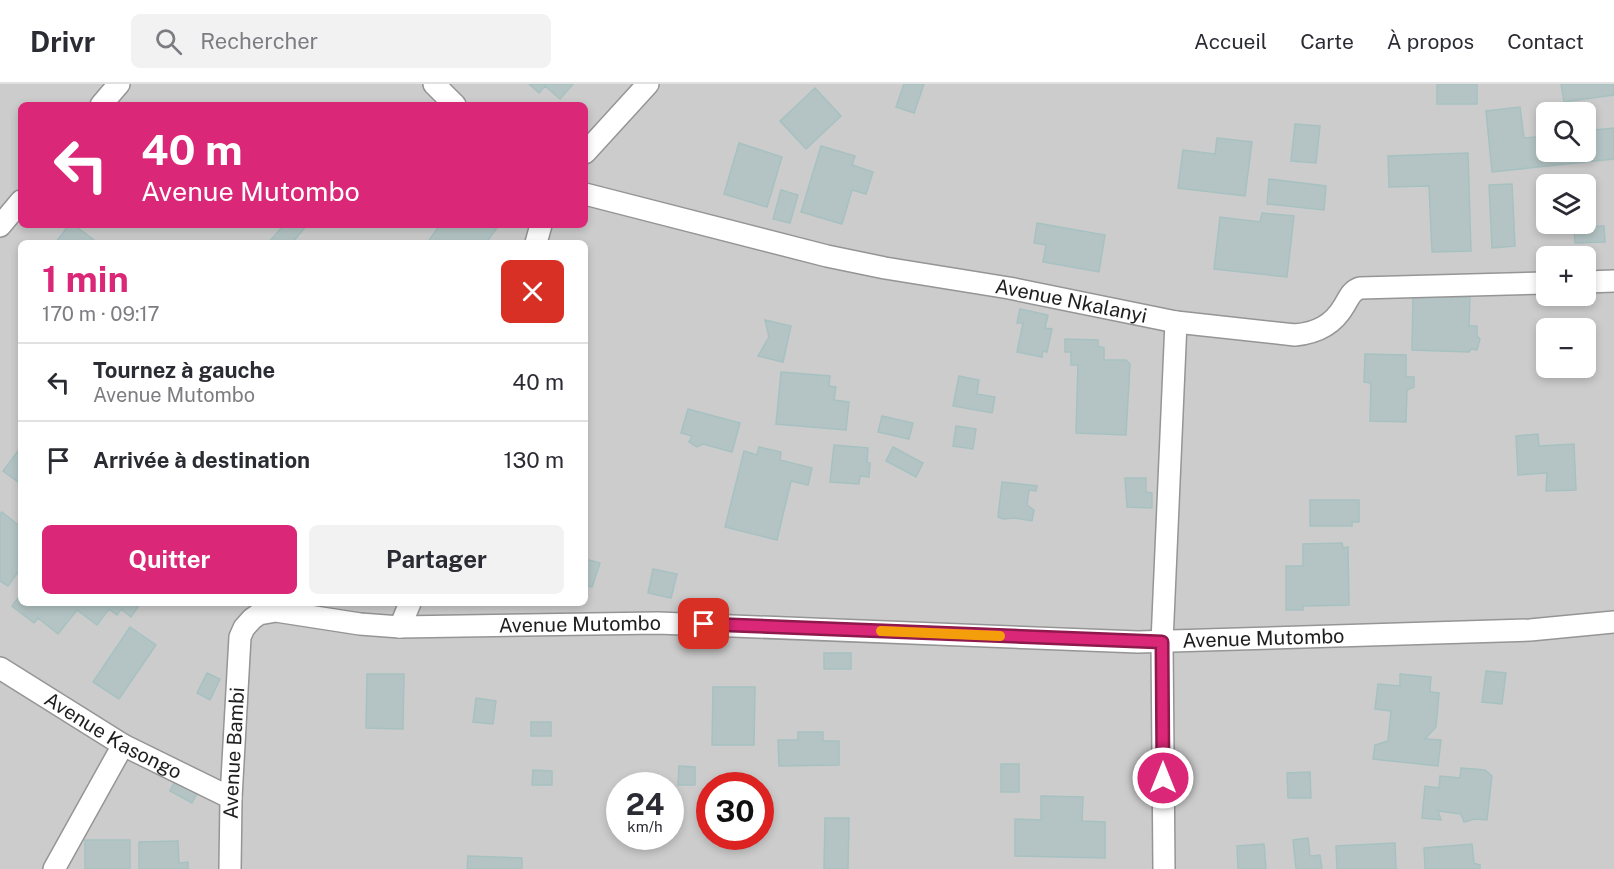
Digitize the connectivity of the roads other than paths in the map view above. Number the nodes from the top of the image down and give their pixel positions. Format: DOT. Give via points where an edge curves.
graph roads {
  1 [pos="119,84"];
  2 [pos="434,84"];
  3 [pos="648,84"];
  4 [pos="104,102"];
  5 [pos="452,102"];
  6 [pos="588,150"];
  7 [pos="588,195"];
  8 [pos="18,205"];
  9 [pos="0,226"];
  10 [pos="1614,281"];
  11 [pos="1596,282"];
  12 [pos="1536,283"];
  13 [pos="1176,322"];
  14 [pos="409,606"];
  15 [pos="1614,622"];
  16 [pos="400,627"];
  17 [pos="240,637"];
  18 [pos="1162,642"];
  19 [pos="0,668"];
  20 [pos="123,745"];
  21 [pos="231,798"];
  22 [pos="54,869"];
  23 [pos="230,869"];
  24 [pos="1164,869"];
  1 -- 4 [label="street"];
  2 -- 5 [label="street"];
  3 -- 6 [label="street"];
  7 -- 13 [label="street, Avenue Nkalanyi" via="827,256"];
  8 -- 9 [label="street"];
  10 -- 11 [label="street"];
  12 -- 13 [label="street, Avenue Nkalanyi" via="1360,288 1354,290 1339,315 1325,328 1295,335"];
  13 -- 18 [label="street"];
  14 -- 16 [label="street"];
  15 -- 18 [label="street, Avenue Mutombo" via="1530,630"];
  16 -- 17 [label="street, Avenue Mutombo" via="276,611 252,619"];
  16 -- 18 [label="street, Avenue Mutombo" via="658,623"];
  17 -- 21 [label="street, Avenue Bambi"];
  18 -- 24 [label="street"];
  19 -- 20 [label="street, Avenue Kasongo"];
  20 -- 21 [label="street, Avenue Kasongo"];
  20 -- 22 [label="street"];
  21 -- 23 [label="street, Avenue Bambi"];
}
